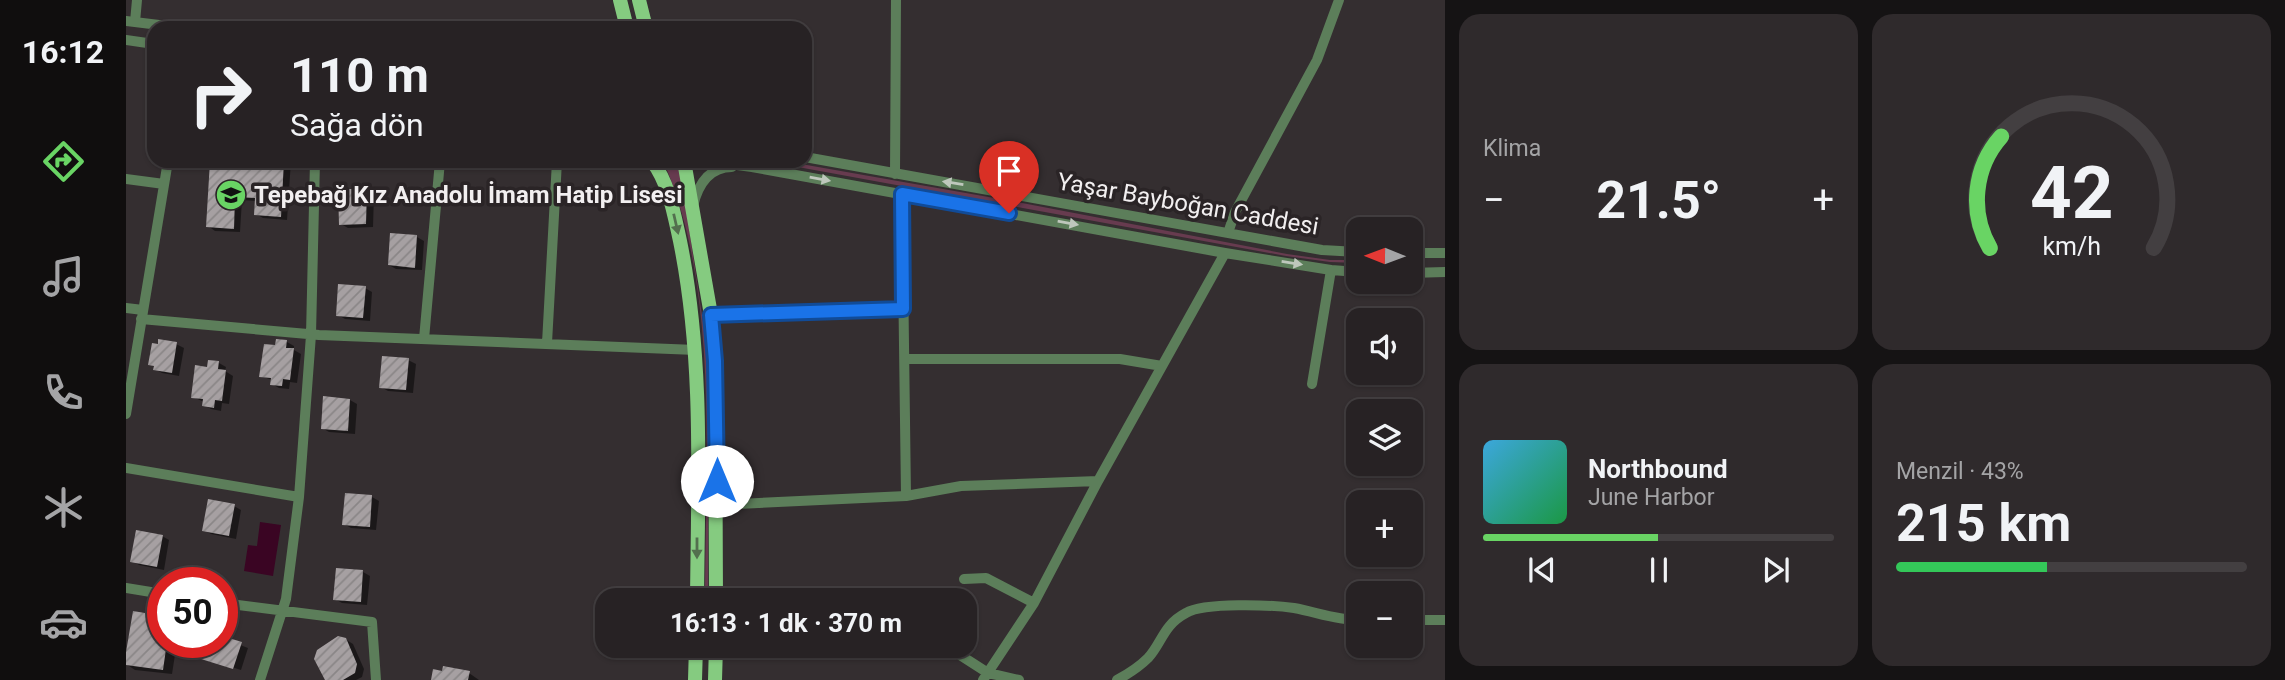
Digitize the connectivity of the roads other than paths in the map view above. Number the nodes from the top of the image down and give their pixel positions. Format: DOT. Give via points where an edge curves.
graph roads {
  1 [pos="136,0"];
  2 [pos="620,0"];
  3 [pos="639,0"];
  4 [pos="896,0"];
  5 [pos="1339,0"];
  6 [pos="130,21"];
  7 [pos="626,21"];
  8 [pos="644,21"];
  9 [pos="126,40"];
  10 [pos="147,43"];
  11 [pos="812,158"];
  12 [pos="167,168"];
  13 [pos="315,168"];
  14 [pos="439,168"];
  15 [pos="557,168"];
  16 [pos="658,168"];
  17 [pos="685,168"];
  18 [pos="720,168"];
  19 [pos="758,168"];
  20 [pos="895,174"];
  21 [pos="126,179"];
  22 [pos="164,184"];
  23 [pos="902,194"];
  24 [pos="693,209"];
  25 [pos="1228,233"];
  26 [pos="1346,251"];
  27 [pos="1225,253"];
  28 [pos="1423,253"];
  29 [pos="1445,253"];
  30 [pos="1331,270"];
  31 [pos="1346,271"];
  32 [pos="1445,272"];
  33 [pos="1423,273"];
  34 [pos="126,308"];
  35 [pos="903,309"];
  36 [pos="142,315"];
  37 [pos="711,315"];
  38 [pos="311,334"];
  39 [pos="424,339"];
  40 [pos="547,343"];
  41 [pos="696,350"];
  42 [pos="905,359"];
  43 [pos="1162,366"];
  44 [pos="1312,384"];
  45 [pos="126,415"];
  46 [pos="126,468"];
  47 [pos="1098,481"];
  48 [pos="906,496"];
  49 [pos="299,497"];
  50 [pos="716,505"];
  51 [pos="964,579"];
  52 [pos="697,588"];
  53 [pos="716,588"];
  54 [pos="127,592"];
  55 [pos="147,593"];
  56 [pos="1034,603"];
  57 [pos="238,605"];
  58 [pos="283,612"];
  59 [pos="1346,620"];
  60 [pos="1423,620"];
  61 [pos="1445,620"];
  62 [pos="696,658"];
  63 [pos="716,658"];
  64 [pos="962,658"];
  65 [pos="986,676"];
  66 [pos="260,680"];
  67 [pos="376,680"];
  68 [pos="695,680"];
  69 [pos="715,680"];
  70 [pos="1019,680"];
  71 [pos="1117,680"];
  1 -- 6 [label="street"];
  2 -- 7 [label="main road"];
  3 -- 8 [label="main road"];
  4 -- 20 [label="street"];
  5 -- 25 [label="street" via="1317,61"];
  9 -- 10 [label="street"];
  11 -- 20 [label="street, Yaşar Bayboğan Caddesi"];
  12 -- 22 [label="street"];
  13 -- 38 [label="street"];
  14 -- 39 [label="street"];
  15 -- 40 [label="street"];
  16 -- 41 [label="main road, one-way" via="676,222"];
  17 -- 24 [label="main road"];
  18 -- 24 [label="street" via="707,176"];
  19 -- 23 [label="street, Yaşar Bayboğan Caddesi, one-way"];
  25 -- 20 [label="street, Yaşar Bayboğan Caddesi, one-way"];
  21 -- 22 [label="street"];
  22 -- 36 [label="street"];
  23 -- 27 [label="street, Yaşar Bayboğan Caddesi, one-way"];
  23 -- 35 [label="street"];
  24 -- 37 [label="main road"];
  25 -- 26 [label="street, Yaşar Bayboğan Caddesi"];
  27 -- 30 [label="street, Yaşar Bayboğan Caddesi, one-way"];
  27 -- 43 [label="street"];
  28 -- 29 [label="street"];
  30 -- 31 [label="street, Yaşar Bayboğan Caddesi"];
  30 -- 44 [label="street"];
  32 -- 33 [label="street"];
  34 -- 36 [label="street"];
  35 -- 37 [label="street"];
  35 -- 42 [label="street"];
  36 -- 38 [label="street"];
  36 -- 45 [label="street"];
  37 -- 50 [label="main road" via="717,406"];
  38 -- 39 [label="street"];
  38 -- 49 [label="street"];
  39 -- 40 [label="street"];
  40 -- 41 [label="street"];
  41 -- 52 [label="main road, one-way"];
  42 -- 43 [label="street" via="1119,359"];
  42 -- 48 [label="street"];
  43 -- 47 [label="street"];
  46 -- 49 [label="street"];
  47 -- 48 [label="street" via="961,486"];
  47 -- 56 [label="street"];
  48 -- 50 [label="street"];
  49 -- 58 [label="street"];
  50 -- 53 [label="main road"];
  51 -- 56 [label="street" via="986,579"];
  54 -- 55 [label="street"];
  56 -- 65 [label="street"];
  57 -- 58 [label="street"];
  58 -- 66 [label="street"];
  58 -- 67 [label="street" via="372,622"];
  59 -- 71 [label="street" via="1261,606 1187,612 1164,631 1149,657"];
  60 -- 61 [label="street"];
  62 -- 68 [label="main road"];
  63 -- 69 [label="main road"];
  64 -- 65 [label="street"];
  65 -- 70 [label="street"];
}
